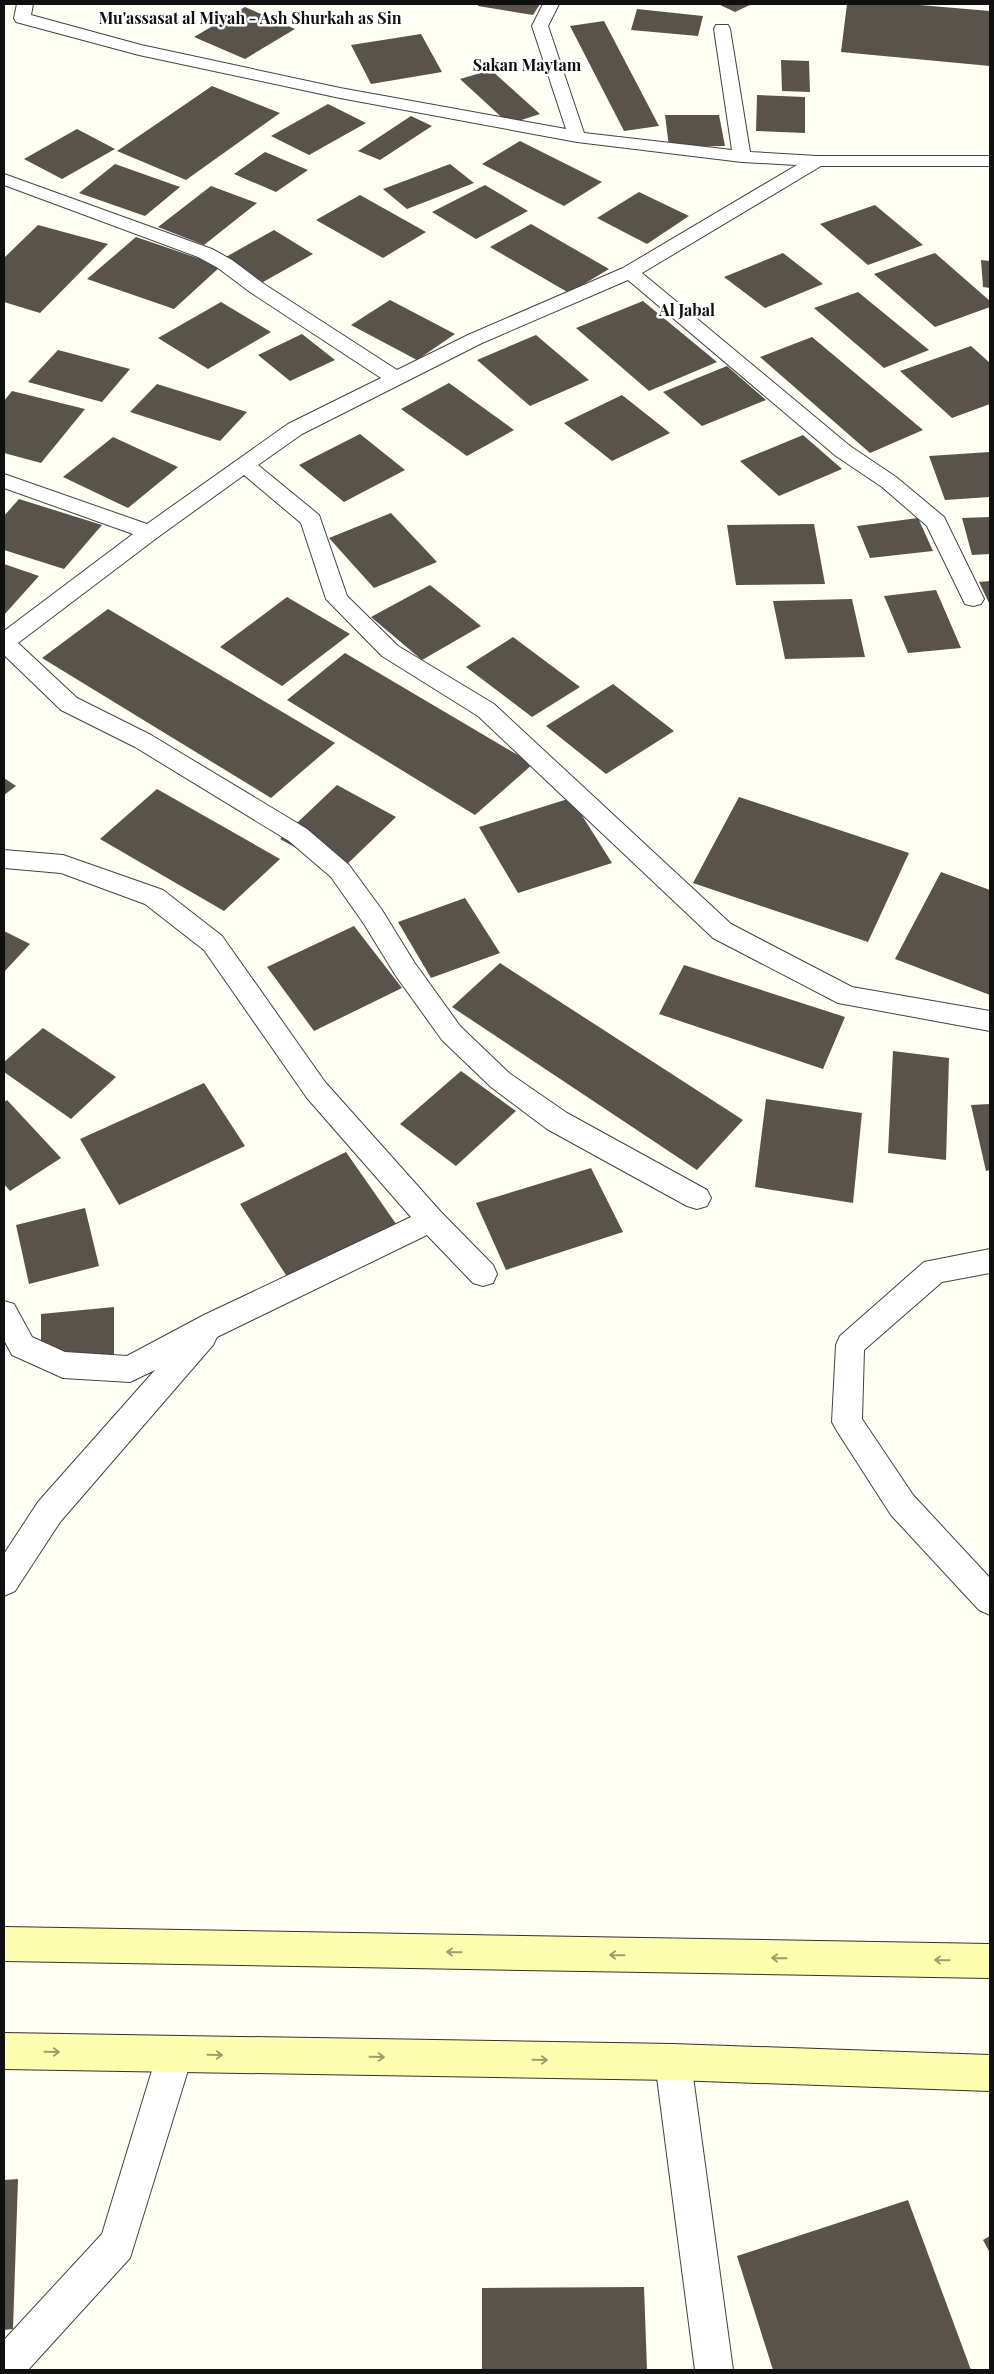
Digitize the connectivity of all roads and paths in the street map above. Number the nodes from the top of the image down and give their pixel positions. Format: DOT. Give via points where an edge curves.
graph roads {
  1 [pos="551,4"];
  2 [pos="15,16"];
  3 [pos="722,28"];
  4 [pos="577,137"];
  5 [pos="742,157"];
  6 [pos="817,161"];
  7 [pos="990,161"];
  8 [pos="4,179"];
  9 [pos="630,272"];
  10 [pos="396,379"];
  11 [pos="244,465"];
  12 [pos="4,482"];
  13 [pos="150,532"];
  14 [pos="973,599"];
  15 [pos="4,859"];
  16 [pos="990,1020"];
  17 [pos="697,1198"];
  18 [pos="430,1220"];
  19 [pos="990,1261"];
  20 [pos="483,1274"];
  21 [pos="4,1313"];
  22 [pos="214,1324"];
  23 [pos="4,1581"];
  24 [pos="990,1600"];
  25 [pos="4,1944"];
  26 [pos="990,1961"];
  27 [pos="4,2051"];
  28 [pos="175,2054"];
  29 [pos="673,2062"];
  30 [pos="990,2073"];
  31 [pos="4,2368"];
  32 [pos="714,2370"];
  1 -- 4 [label="street" via="540,26"];
  2 -- 4 [label="street" via="139,50 282,81"];
  3 -- 5 [label="street"];
  4 -- 5 [label="street"];
  5 -- 6 [label="street"];
  6 -- 7 [label="street"];
  6 -- 9 [label="street"];
  8 -- 10 [label="street" via="205,253"];
  9 -- 10 [label="street" via="476,339"];
  9 -- 14 [label="street" via="843,451 889,482 936,522"];
  10 -- 11 [label="street" via="295,429"];
  11 -- 13 [label="street"];
  11 -- 16 [label="street" via="311,520 337,599 390,651 486,710 722,931 847,996"];
  12 -- 13 [label="street"];
  13 -- 17 [label="street" via="4,642 69,704 143,741 298,835 340,871 450,1033 500,1080 556,1121"];
  15 -- 18 [label="street" via="63,864 154,897 213,943 316,1090"];
  18 -- 20 [label="street"];
  18 -- 22 [label="street"];
  19 -- 24 [label="street" via="934,1271 850,1345 848,1422 902,1506"];
  21 -- 22 [label="street" via="22,1346 63,1365 130,1369"];
  22 -- 23 [label="street" via="49,1512"];
  26 -- 25 [label="main road, one-way"];
  27 -- 28 [label="main road, one-way"];
  28 -- 29 [label="main road, one-way"];
  28 -- 31 [label="street" via="116,2245"];
  29 -- 30 [label="main road"];
  29 -- 32 [label="street"];
}
